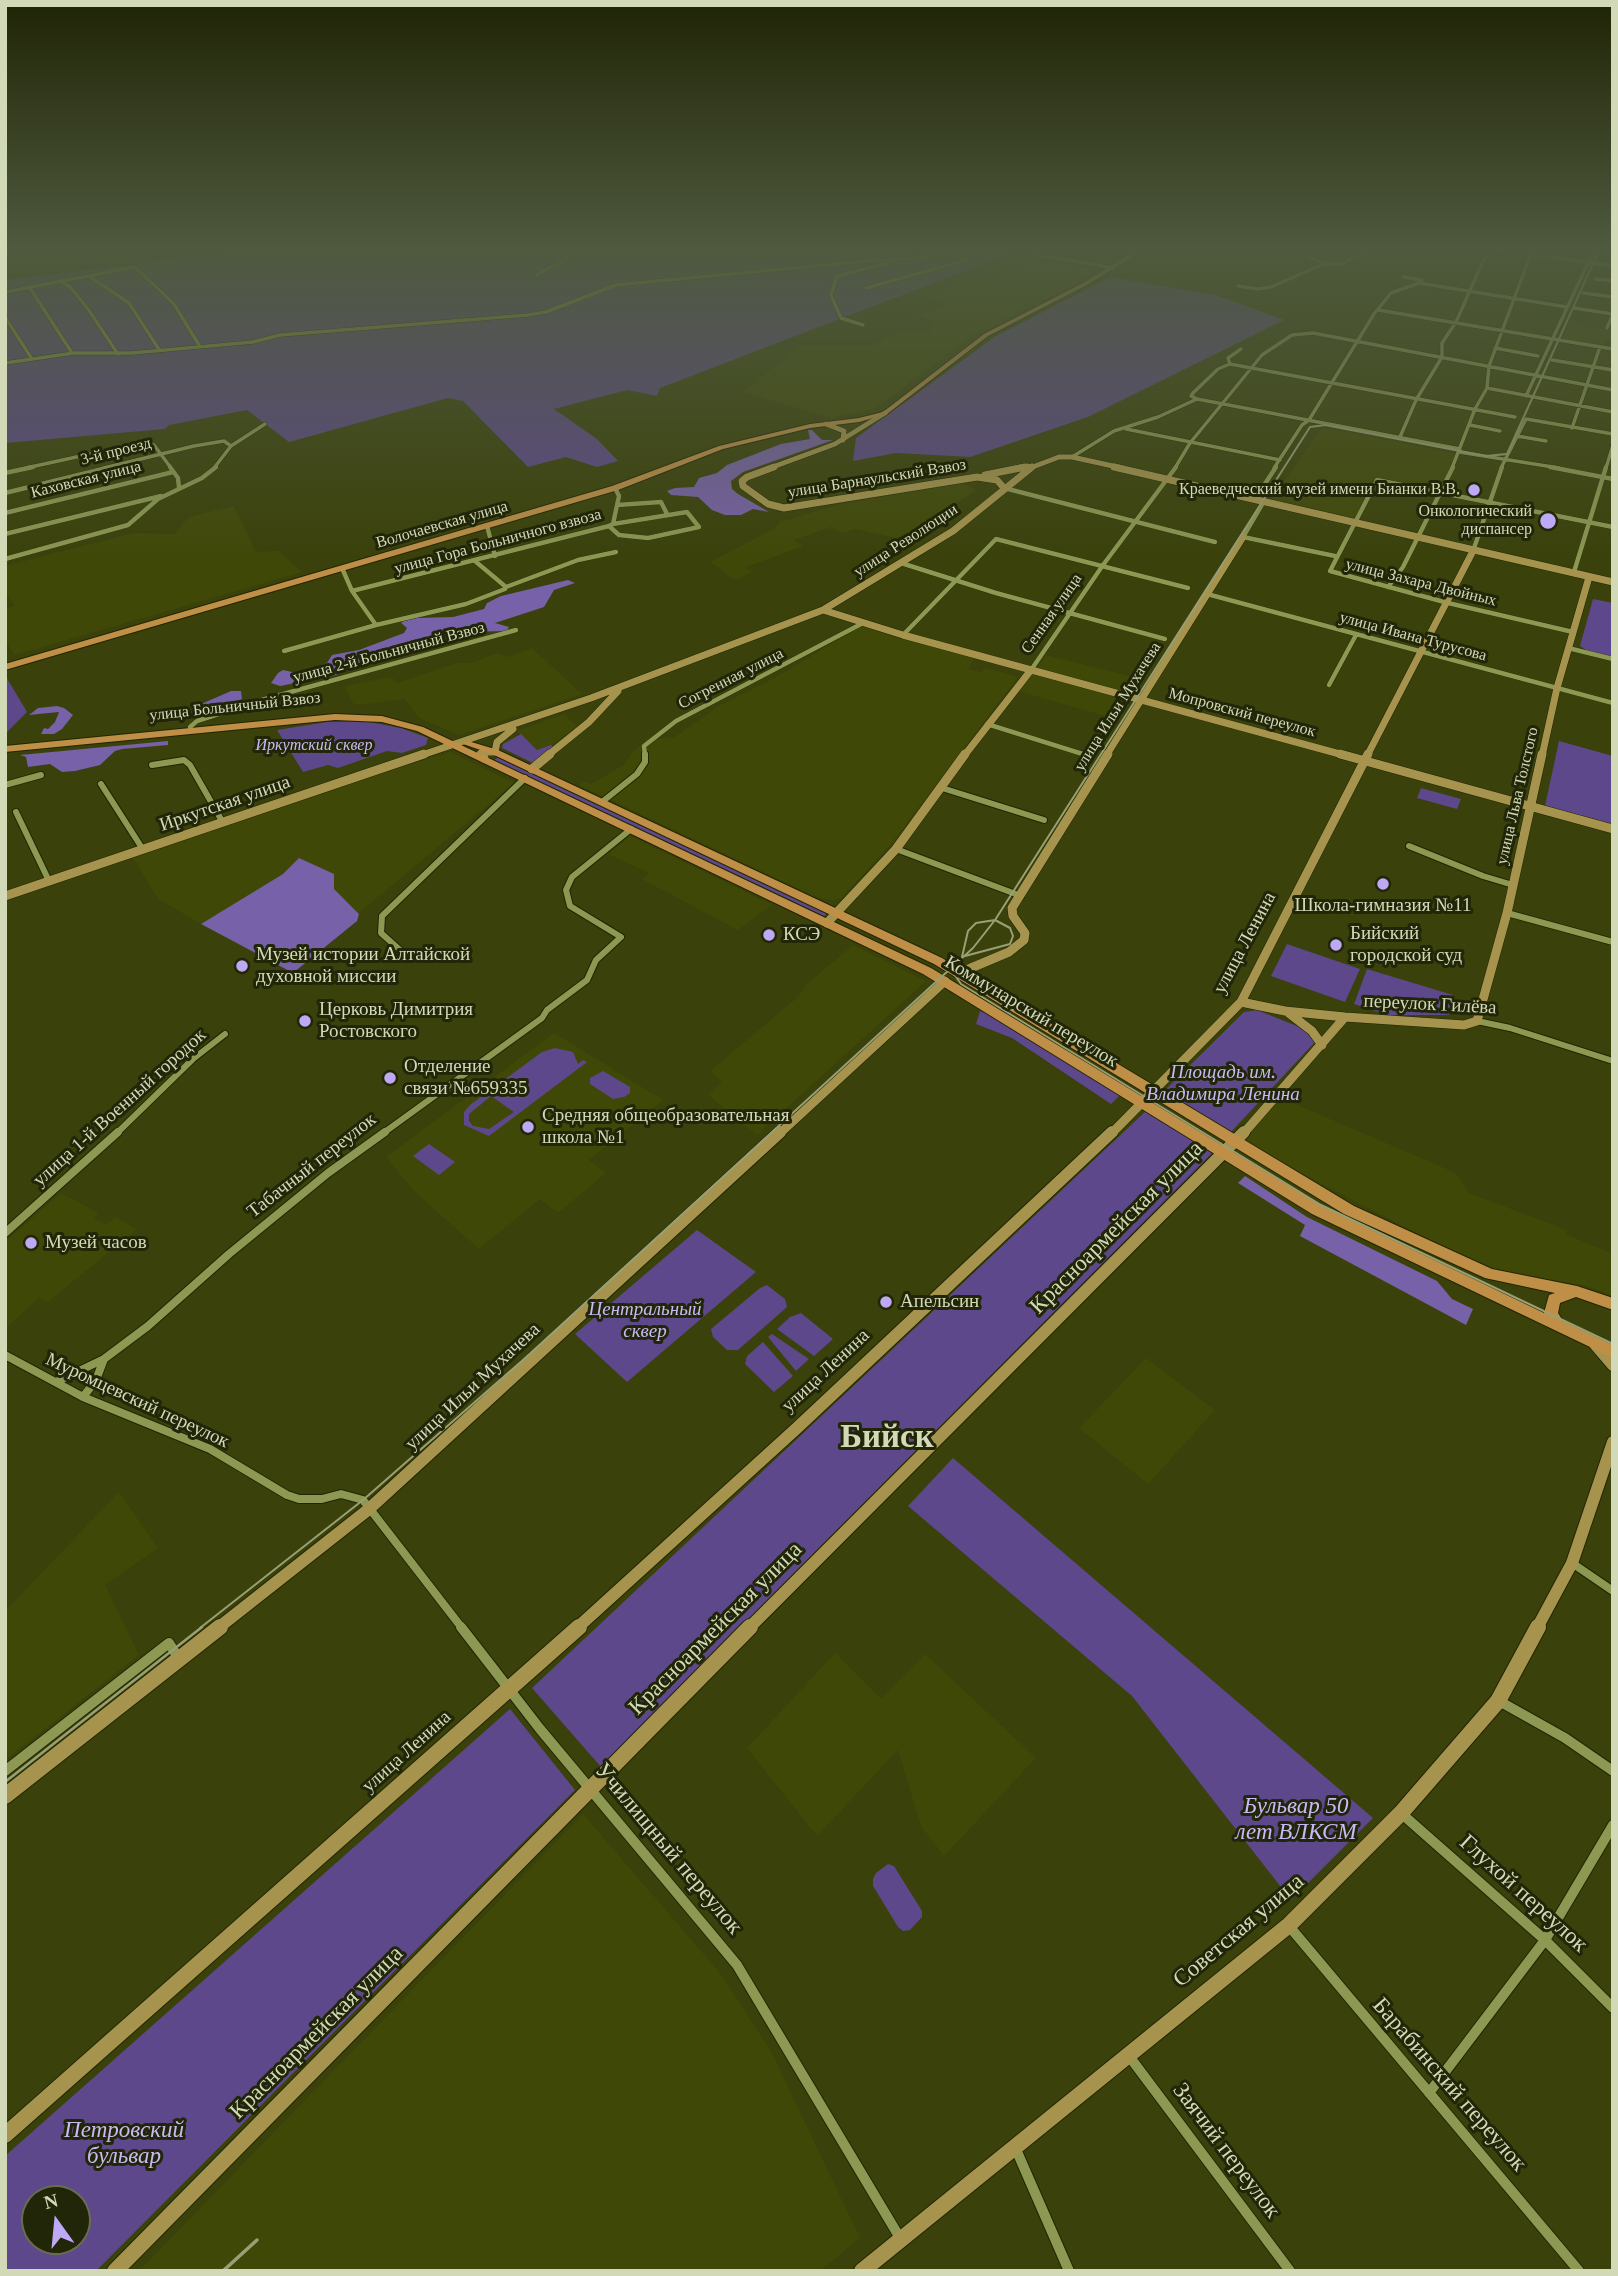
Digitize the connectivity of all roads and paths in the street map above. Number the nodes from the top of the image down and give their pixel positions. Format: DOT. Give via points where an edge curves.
graph roads {
  1 [pos="29,354"];
  2 [pos="64,354"];
  3 [pos="961,354"];
  4 [pos="1233,354"];
  5 [pos="1265,354"];
  6 [pos="1349,354"];
  7 [pos="1427,354"];
  8 [pos="1493,354"];
  9 [pos="1528,354"];
  10 [pos="1545,354"];
  11 [pos="1598,354"];
  12 [pos="1538,356"];
  13 [pos="1442,357"];
  14 [pos="32,359"];
  15 [pos="1552,360"];
  16 [pos="5,363"];
  17 [pos="1230,365"];
  18 [pos="1489,366"];
  19 [pos="1595,367"];
  20 [pos="1251,369"];
  21 [pos="1613,370"];
  22 [pos="1536,375"];
  23 [pos="1330,384"];
  24 [pos="1589,386"];
  25 [pos="1487,388"];
  26 [pos="1613,390"];
  27 [pos="1526,396"];
  28 [pos="1197,399"];
  29 [pos="1416,400"];
  30 [pos="1221,404"];
  31 [pos="1581,406"];
  32 [pos="1475,409"];
  33 [pos="1613,412"];
  34 [pos="885,413"];
  35 [pos="1515,417"];
  36 [pos="1309,420"];
  37 [pos="265,424"];
  38 [pos="826,424"];
  39 [pos="1470,425"];
  40 [pos="1121,428"];
  41 [pos="1572,428"];
  42 [pos="1500,431"];
  43 [pos="1613,434"];
  44 [pos="1517,436"];
  45 [pos="1400,437"];
  46 [pos="843,440"];
  47 [pos="1546,441"];
  48 [pos="1189,443"];
  49 [pos="1613,445"];
  50 [pos="231,446"];
  51 [pos="1459,450"];
  52 [pos="160,454"];
  53 [pos="1072,457"];
  54 [pos="1505,458"];
  55 [pos="1280,460"];
  56 [pos="1034,465"];
  57 [pos="173,472"];
  58 [pos="5,473"];
  59 [pos="976,477"];
  60 [pos="1602,477"];
  61 [pos="1613,479"];
  62 [pos="1167,480"];
  63 [pos="179,488"];
  64 [pos="615,488"];
  65 [pos="1004,488"];
  66 [pos="1441,491"];
  67 [pos="5,493"];
  68 [pos="164,496"];
  69 [pos="1255,499"];
  70 [pos="1264,501"];
  71 [pos="1491,501"];
  72 [pos="617,505"];
  73 [pos="5,513"];
  74 [pos="667,514"];
  75 [pos="1134,522"];
  76 [pos="1589,522"];
  77 [pos="1354,523"];
  78 [pos="611,525"];
  79 [pos="487,526"];
  80 [pos="1613,527"];
  81 [pos="5,534"];
  82 [pos="1243,537"];
  83 [pos="1416,538"];
  84 [pos="1215,542"];
  85 [pos="1473,551"];
  86 [pos="616,552"];
  87 [pos="495,556"];
  88 [pos="1335,556"];
  89 [pos="5,559"];
  90 [pos="475,561"];
  91 [pos="901,563"];
  92 [pos="1103,565"];
  93 [pos="342,568"];
  94 [pos="1574,572"];
  95 [pos="1589,577"];
  96 [pos="957,581"];
  97 [pos="1613,582"];
  98 [pos="506,587"];
  99 [pos="1388,587"];
  100 [pos="1188,589"];
  101 [pos="352,591"];
  102 [pos="1207,594"];
  103 [pos="1448,603"];
  104 [pos="823,610"];
  105 [pos="1070,614"];
  106 [pos="863,623"];
  107 [pos="376,625"];
  108 [pos="516,630"];
  109 [pos="1573,632"];
  110 [pos="903,635"];
  111 [pos="1356,635"];
  112 [pos="1165,639"];
  113 [pos="1568,648"];
  114 [pos="284,651"];
  115 [pos="1419,651"];
  116 [pos="1613,659"];
  117 [pos="5,667"];
  118 [pos="1031,670"];
  119 [pos="1329,685"];
  120 [pos="621,687"];
  121 [pos="1557,688"];
  122 [pos="1141,700"];
  123 [pos="1613,703"];
  124 [pos="524,722"];
  125 [pos="986,724"];
  126 [pos="190,727"];
  127 [pos="459,744"];
  128 [pos="5,746"];
  129 [pos="495,751"];
  130 [pos="1089,756"];
  131 [pos="484,758"];
  132 [pos="1364,761"];
  133 [pos="152,765"];
  134 [pos="528,773"];
  135 [pos="41,775"];
  136 [pos="101,784"];
  137 [pos="5,785"];
  138 [pos="942,788"];
  139 [pos="602,802"];
  140 [pos="1531,807"];
  141 [pos="16,813"];
  142 [pos="1044,820"];
  143 [pos="222,821"];
  144 [pos="631,829"];
  145 [pos="1613,829"];
  146 [pos="1409,846"];
  147 [pos="142,848"];
  148 [pos="896,849"];
  149 [pos="49,881"];
  150 [pos="1513,885"];
  151 [pos="5,896"];
  152 [pos="1021,896"];
  153 [pos="1507,913"];
  154 [pos="838,914"];
  155 [pos="827,923"];
  156 [pos="1613,942"];
  157 [pos="418,958"];
  158 [pos="959,974"];
  159 [pos="945,981"];
  160 [pos="1241,1002"];
  161 [pos="1286,1011"];
  162 [pos="1345,1017"];
  163 [pos="1477,1021"];
  164 [pos="225,1034"];
  165 [pos="1322,1045"];
  166 [pos="1613,1060"];
  167 [pos="1154,1092"];
  168 [pos="1143,1103"];
  169 [pos="1235,1143"];
  170 [pos="1225,1153"];
  171 [pos="5,1233"];
  172 [pos="1577,1292"];
  173 [pos="1613,1304"];
  174 [pos="1558,1326"];
  175 [pos="1593,1342"];
  176 [pos="1613,1352"];
  177 [pos="5,1355"];
  178 [pos="104,1359"];
  179 [pos="1613,1365"];
  180 [pos="56,1382"];
  181 [pos="83,1397"];
  182 [pos="1613,1442"];
  183 [pos="369,1509"];
  184 [pos="1572,1563"];
  185 [pos="1613,1591"];
  186 [pos="179,1659"];
  187 [pos="509,1690"];
  188 [pos="1498,1700"];
  189 [pos="5,1771"];
  190 [pos="1613,1771"];
  191 [pos="590,1788"];
  192 [pos="5,1796"];
  193 [pos="1401,1813"];
  194 [pos="1613,1825"];
  195 [pos="1289,1925"];
  196 [pos="1545,1940"];
  197 [pos="1613,2008"];
  198 [pos="1129,2056"];
  199 [pos="1429,2093"];
  200 [pos="5,2134"];
  201 [pos="1015,2146"];
  202 [pos="901,2239"];
  203 [pos="115,2271"];
  204 [pos="862,2271"];
  205 [pos="1069,2271"];
  206 [pos="1290,2271"];
  207 [pos="1579,2271"];
  1 -- 14 [label="street"];
  2 -- 14 [label="street"];
  3 -- 34 [label="main road"];
  4 -- 17 [label="street" via="1227,358"];
  5 -- 20 [label="street, Сенная улица"];
  6 -- 23 [label="street"];
  7 -- 13 [label="street"];
  8 -- 18 [label="street"];
  9 -- 12 [label="street"];
  10 -- 22 [label="street"];
  11 -- 19 [label="street"];
  13 -- 18 [label="street"];
  13 -- 29 [label="street"];
  14 -- 16 [label="street"];
  15 -- 19 [label="street"];
  17 -- 20 [label="street"];
  17 -- 28 [label="street" via="1218,369 1191,395"];
  18 -- 22 [label="street"];
  18 -- 25 [label="street"];
  19 -- 21 [label="street"];
  19 -- 24 [label="street"];
  20 -- 23 [label="street"];
  20 -- 30 [label="street, Сенная улица"];
  22 -- 24 [label="street"];
  22 -- 27 [label="street"];
  23 -- 29 [label="street"];
  23 -- 36 [label="street"];
  24 -- 26 [label="street"];
  24 -- 31 [label="street"];
  25 -- 27 [label="street"];
  25 -- 32 [label="street"];
  27 -- 31 [label="street"];
  28 -- 30 [label="street"];
  28 -- 40 [label="street, улица Революции" via="1165,415"];
  29 -- 32 [label="street"];
  29 -- 45 [label="street"];
  30 -- 36 [label="street"];
  30 -- 48 [label="street, Сенная улица"];
  31 -- 33 [label="street"];
  31 -- 41 [label="street"];
  32 -- 35 [label="street"];
  32 -- 39 [label="street"];
  34 -- 38 [label="main road, Волочаевская улица"];
  34 -- 46 [label="street, улица Барнаульский Взвоз"];
  36 -- 45 [label="street"];
  36 -- 55 [label="street"];
  37 -- 50 [label="street"];
  38 -- 46 [label="street" via="844,431"];
  38 -- 64 [label="main road, Волочаевская улица" via="721,447"];
  39 -- 42 [label="street"];
  39 -- 51 [label="street"];
  40 -- 48 [label="street"];
  40 -- 53 [label="street, улица Революции"];
  41 -- 43 [label="street"];
  41 -- 44 [label="street, улица Ленина" via="1526,419"];
  44 -- 47 [label="street"];
  44 -- 54 [label="street, улица Ленина"];
  45 -- 51 [label="street"];
  46 -- 59 [label="street, улица Барнаульский Взвоз" via="752,474 743,486 768,504 791,508"];
  48 -- 55 [label="street"];
  48 -- 62 [label="street, Сенная улица"];
  49 -- 60 [label="street"];
  50 -- 52 [label="street, 3-й проезд" via="218,441"];
  50 -- 63 [label="street" via="213,469"];
  51 -- 54 [label="street"];
  51 -- 66 [label="street"];
  52 -- 57 [label="street"];
  52 -- 58 [label="street" via="150,443 119,446"];
  52 -- 67 [label="street, 3-й проезд"];
  53 -- 56 [label="street, улица Революции"];
  53 -- 62 [label="street"];
  54 -- 60 [label="street"];
  54 -- 71 [label="street, улица Ленина"];
  55 -- 69 [label="street"];
  56 -- 59 [label="street, улица Барнаульский Взвоз"];
  56 -- 65 [label="street, улица Революции"];
  57 -- 63 [label="street"];
  57 -- 73 [label="street, Каховская улица"];
  59 -- 65 [label="street, улица Барнаульский Взвоз" via="997,480"];
  60 -- 61 [label="street"];
  60 -- 76 [label="street"];
  62 -- 69 [label="street"];
  62 -- 75 [label="street, Сенная улица"];
  63 -- 68 [label="street"];
  64 -- 72 [label="street, улица Гора Больничного взвоза"];
  64 -- 79 [label="main road, Волочаевская улица"];
  65 -- 75 [label="street"];
  65 -- 91 [label="street, улица Революции" via="953,531"];
  66 -- 71 [label="street"];
  66 -- 77 [label="street" via="1377,480"];
  66 -- 83 [label="street"];
  68 -- 81 [label="street"];
  68 -- 89 [label="street" via="119,528"];
  69 -- 70 [label="street"];
  70 -- 77 [label="street"];
  70 -- 82 [label="street"];
  71 -- 76 [label="street"];
  71 -- 85 [label="street, улица Ленина"];
  72 -- 74 [label="street" via="661,502"];
  72 -- 78 [label="street, улица Гора Больничного взвоза"];
  74 -- 78 [label="street"];
  74 -- 78 [label="street" via="687,512 699,527 648,538 619,535"];
  75 -- 84 [label="street"];
  75 -- 92 [label="street, Сенная улица"];
  76 -- 80 [label="street"];
  76 -- 94 [label="street"];
  77 -- 83 [label="street"];
  77 -- 88 [label="street"];
  78 -- 87 [label="street, улица Гора Больничного взвоза"];
  79 -- 87 [label="street"];
  79 -- 93 [label="main road, Волочаевская улица"];
  82 -- 88 [label="street, улица Захара Двойных"];
  82 -- 102 [label="street, улица Ильи Мухачева"];
  83 -- 85 [label="street"];
  83 -- 99 [label="street"];
  85 -- 94 [label="street"];
  85 -- 103 [label="street, улица Ленина"];
  86 -- 98 [label="street" via="578,560"];
  87 -- 90 [label="street, улица Гора Больничного взвоза"];
  88 -- 99 [label="street, улица Захара Двойных" via="1330,572"];
  90 -- 98 [label="street"];
  90 -- 101 [label="street, улица Гора Больничного взвоза"];
  91 -- 96 [label="street"];
  91 -- 104 [label="street, улица Революции"];
  92 -- 96 [label="street" via="996,539"];
  92 -- 100 [label="street"];
  92 -- 105 [label="street, Сенная улица"];
  93 -- 101 [label="street"];
  93 -- 117 [label="main road, Волочаевская улица"];
  94 -- 95 [label="street"];
  95 -- 97 [label="street"];
  95 -- 109 [label="street, улица Льва Толстого"];
  96 -- 105 [label="street"];
  96 -- 110 [label="street"];
  98 -- 107 [label="street" via="484,599"];
  99 -- 103 [label="street, улица Захара Двойных"];
  101 -- 107 [label="street"];
  102 -- 111 [label="street, улица Ивана Турусова"];
  102 -- 122 [label="street, улица Ильи Мухачева"];
  103 -- 109 [label="street, улица Захара Двойных"];
  103 -- 115 [label="street, улица Ленина"];
  104 -- 106 [label="street, Мопровский переулок"];
  104 -- 120 [label="street, улица Революции"];
  105 -- 112 [label="street"];
  105 -- 118 [label="street, Сенная улица"];
  106 -- 110 [label="street, Мопровский переулок"];
  106 -- 139 [label="street, Согренная улица" via="676,721 644,746 645,762 637,774"];
  107 -- 114 [label="street"];
  108 -- 126 [label="street, улица 2-й Больничный Взвоз" via="265,699"];
  109 -- 113 [label="street, улица Льва Толстого"];
  110 -- 118 [label="street, Мопровский переулок"];
  111 -- 115 [label="street, улица Ивана Турусова"];
  111 -- 119 [label="street"];
  113 -- 116 [label="street"];
  113 -- 121 [label="street, улица Льва Толстого"];
  115 -- 121 [label="street, улица Ивана Турусова"];
  115 -- 132 [label="street, улица Ленина"];
  118 -- 122 [label="street, Мопровский переулок"];
  118 -- 125 [label="street, Сенная улица"];
  120 -- 124 [label="street, улица Революции"];
  120 -- 134 [label="street, улица Революции" via="589,722"];
  121 -- 123 [label="street, улица Ивана Турусова"];
  121 -- 140 [label="street, улица Льва Толстого"];
  122 -- 132 [label="street, Мопровский переулок"];
  122 -- 152 [label="street, улица Ильи Мухачева"];
  124 -- 127 [label="street, улица Революции"];
  124 -- 129 [label="street" via="496,742"];
  125 -- 130 [label="street"];
  125 -- 138 [label="street, Сенная улица"];
  126 -- 127 [label="main road, улица Больничный Взвоз" via="369,713 412,721"];
  126 -- 128 [label="main road, улица Больничный Взвоз"];
  127 -- 128 [label="main road, улица Больничный Взвоз" via="397,722 351,717"];
  127 -- 129 [label="main road, Коммунарский переулок"];
  127 -- 131 [label="main road, Коммунарский переулок"];
  127 -- 143 [label="street, Иркутская улица"];
  129 -- 131 [label="street" via="483,752"];
  129 -- 134 [label="main road, Коммунарский переулок"];
  131 -- 134 [label="main road, Коммунарский переулок"];
  132 -- 140 [label="street, Мопровский переулок"];
  132 -- 160 [label="street, улица Ленина"];
  133 -- 143 [label="street" via="184,760"];
  134 -- 139 [label="main road, Коммунарский переулок"];
  134 -- 144 [label="main road, Коммунарский переулок"];
  134 -- 157 [label="street" via="382,916 381,933 401,951"];
  135 -- 137 [label="street"];
  136 -- 147 [label="street"];
  138 -- 142 [label="street"];
  138 -- 148 [label="street, Сенная улица"];
  139 -- 154 [label="main road, Коммунарский переулок"];
  140 -- 145 [label="street, Мопровский переулок"];
  140 -- 150 [label="street, улица Льва Толстого"];
  141 -- 149 [label="street"];
  143 -- 147 [label="street, Иркутская улица"];
  144 -- 155 [label="main road, Коммунарский переулок"];
  144 -- 178 [label="street, Табачный переулок" via="572,877 566,890 570,906 621,937 596,960 587,980 328,1174"];
  146 -- 150 [label="street"];
  147 -- 149 [label="street, Иркутская улица"];
  148 -- 152 [label="street"];
  148 -- 154 [label="street, Сенная улица"];
  149 -- 151 [label="street, Иркутская улица"];
  150 -- 153 [label="street, улица Льва Толстого"];
  152 -- 158 [label="street" via="1012,911 1025,933 1024,940 1009,952"];
  153 -- 156 [label="street"];
  153 -- 163 [label="street, улица Льва Толстого"];
  154 -- 155 [label="street, Сенная улица"];
  154 -- 158 [label="main road, Коммунарский переулок"];
  155 -- 159 [label="main road, Коммунарский переулок"];
  158 -- 167 [label="main road, Коммунарский переулок"];
  159 -- 168 [label="main road, Коммунарский переулок"];
  159 -- 183 [label="street, улица Ильи Мухачева"];
  160 -- 161 [label="street, переулок Гилёва"];
  160 -- 167 [label="street, улица Ленина"];
  161 -- 162 [label="street, переулок Гилёва"];
  161 -- 165 [label="street"];
  162 -- 163 [label="street, переулок Гилёва" via="1464,1025"];
  162 -- 165 [label="street, Красноармейская улица"];
  163 -- 166 [label="street, переулок Гилёва"];
  164 -- 171 [label="street, улица 1-й Военный городок"];
  165 -- 169 [label="street, Красноармейская улица"];
  167 -- 168 [label="street, улица Ленина"];
  167 -- 169 [label="main road, Коммунарский переулок"];
  168 -- 170 [label="main road, Коммунарский переулок"];
  168 -- 187 [label="street, улица Ленина"];
  169 -- 170 [label="street, Красноармейская улица"];
  169 -- 172 [label="main road, Коммунарский переулок" via="1349,1210 1473,1268"];
  170 -- 174 [label="main road, Коммунарский переулок" via="1340,1223"];
  170 -- 191 [label="street, Красноармейская улица"];
  172 -- 173 [label="main road, Коммунарский переулок"];
  172 -- 174 [label="main road" via="1554,1300 1551,1314"];
  174 -- 175 [label="main road, Коммунарский переулок"];
  175 -- 176 [label="main road, Коммунарский переулок"];
  175 -- 179 [label="street"];
  177 -- 180 [label="street, Муромцевский переулок"];
  178 -- 180 [label="street, Табачный переулок"];
  178 -- 181 [label="street, Табачный переулок"];
  180 -- 181 [label="street, Муромцевский переулок"];
  181 -- 183 [label="street, Муромцевский переулок" via="210,1449 287,1495 299,1499 341,1494 360,1498"];
  182 -- 184 [label="street, Советская улица"];
  183 -- 186 [label="street, улица Ильи Мухачева"];
  183 -- 187 [label="street, Училищный переулок"];
  184 -- 185 [label="street"];
  184 -- 188 [label="street, Советская улица"];
  186 -- 189 [label="street" via="169,1643"];
  186 -- 192 [label="street, улица Ильи Мухачева"];
  187 -- 191 [label="street, Училищный переулок"];
  187 -- 200 [label="street, улица Ленина"];
  188 -- 190 [label="street"];
  188 -- 193 [label="street, Советская улица"];
  191 -- 202 [label="street, Училищный переулок" via="737,1965"];
  191 -- 203 [label="street, Красноармейская улица"];
  193 -- 195 [label="street, Советская улица"];
  193 -- 196 [label="street, Глухой переулок"];
  194 -- 196 [label="street"];
  195 -- 198 [label="street, Советская улица"];
  195 -- 199 [label="street, Барабинский переулок"];
  196 -- 197 [label="street, Глухой переулок"];
  196 -- 199 [label="street"];
  198 -- 201 [label="street, Советская улица"];
  198 -- 206 [label="street, Заячий переулок"];
  199 -- 207 [label="street, Барабинский переулок"];
  201 -- 202 [label="street, Советская улица"];
  201 -- 205 [label="street"];
  202 -- 204 [label="street, Советская улица"];
}
